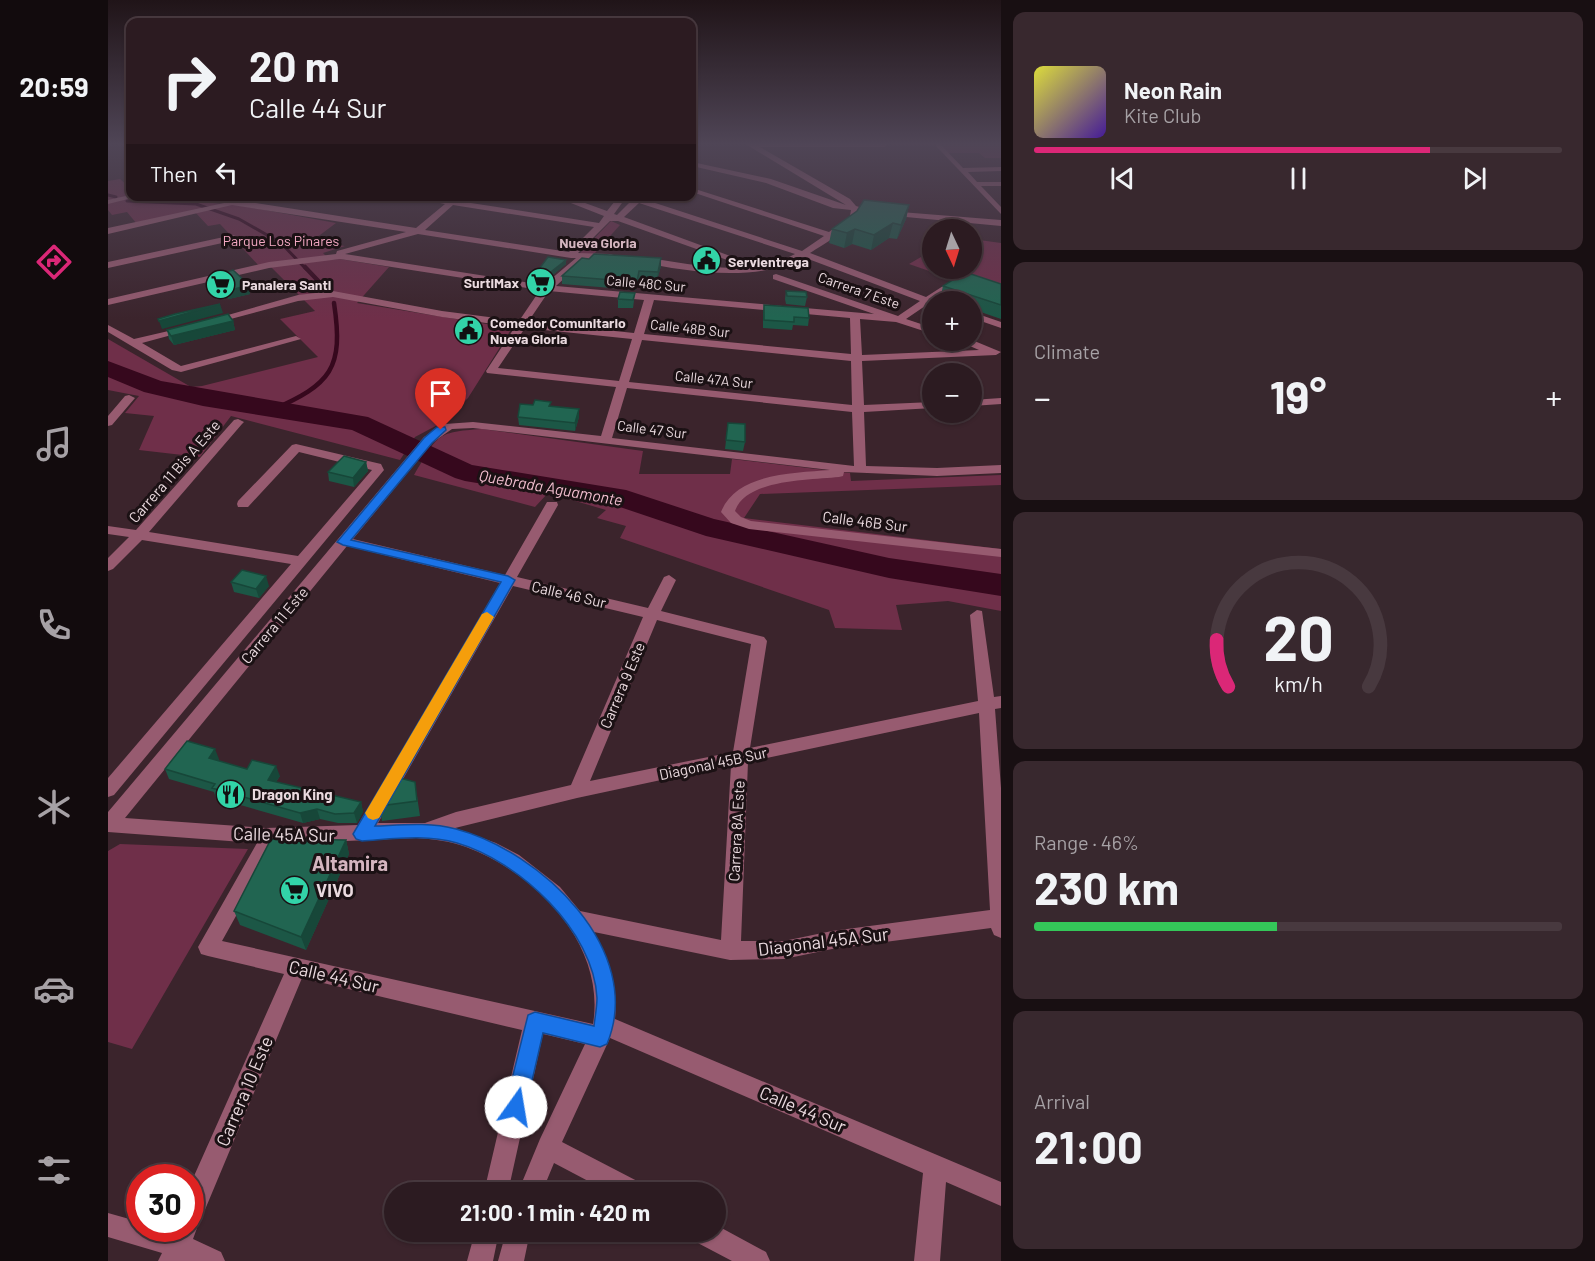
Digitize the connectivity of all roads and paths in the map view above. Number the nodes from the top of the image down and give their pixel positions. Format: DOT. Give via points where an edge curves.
graph roads {
  1 [pos="224,201"];
  2 [pos="439,201"];
  3 [pos="568,201"];
  4 [pos="620,201"];
  5 [pos="636,201"];
  6 [pos="649,201"];
  7 [pos="725,201"];
  8 [pos="820,201"];
  9 [pos="847,201"];
  10 [pos="991,201"];
  11 [pos="237,203"];
  12 [pos="452,203"];
  13 [pos="855,210"];
  14 [pos="1001,212"];
  15 [pos="609,220"];
  16 [pos="1001,223"];
  17 [pos="108,231"];
  18 [pos="418,231"];
  19 [pos="830,235"];
  20 [pos="233,238"];
  21 [pos="802,254"];
  22 [pos="572,255"];
  23 [pos="327,256"];
  24 [pos="586,257"];
  25 [pos="620,258"];
  26 [pos="632,259"];
  27 [pos="108,265"];
  28 [pos="761,269"];
  29 [pos="776,277"];
  30 [pos="957,281"];
  31 [pos="547,287"];
  32 [pos="943,291"];
  33 [pos="650,297"];
  34 [pos="922,298"];
  35 [pos="108,302"];
  36 [pos="922,305"];
  37 [pos="855,314"];
  38 [pos="982,318"];
  39 [pos="899,319"];
  40 [pos="524,325"];
  41 [pos="1001,325"];
  42 [pos="922,327"];
  43 [pos="108,328"];
  44 [pos="638,336"];
  45 [pos="296,339"];
  46 [pos="132,343"];
  47 [pos="982,347"];
  48 [pos="999,353"];
  49 [pos="856,358"];
  50 [pos="623,384"];
  51 [pos="129,398"];
  52 [pos="1001,401"];
  53 [pos="982,402"];
  54 [pos="922,406"];
  55 [pos="857,409"];
  56 [pos="238,422"];
  57 [pos="108,423"];
  58 [pos="441,430"];
  59 [pos="606,439"];
  60 [pos="1001,469"];
  61 [pos="860,470"];
  62 [pos="937,472"];
  63 [pos="1001,480"];
  64 [pos="243,504"];
  65 [pos="552,505"];
  66 [pos="729,514"];
  67 [pos="108,530"];
  68 [pos="140,534"];
  69 [pos="343,542"];
  70 [pos="1001,553"];
  71 [pos="302,561"];
  72 [pos="108,566"];
  73 [pos="508,580"];
  74 [pos="669,580"];
  75 [pos="652,614"];
  76 [pos="977,615"];
  77 [pos="759,641"];
  78 [pos="994,704"];
  79 [pos="740,758"];
  80 [pos="108,790"];
  81 [pos="577,791"];
  82 [pos="108,824"];
  83 [pos="426,831"];
  84 [pos="362,834"];
  85 [pos="271,836"];
  86 [pos="575,919"];
  87 [pos="1001,921"];
  88 [pos="730,951"];
  89 [pos="297,967"];
  90 [pos="535,1021"];
  91 [pos="602,1031"];
  92 [pos="548,1147"];
  93 [pos="935,1166"];
  94 [pos="498,1182"];
  95 [pos="534,1182"];
  96 [pos="613,1182"];
  97 [pos="204,1183"];
  98 [pos="1001,1194"];
  99 [pos="108,1225"];
  100 [pos="485,1242"];
  101 [pos="516,1242"];
  102 [pos="722,1242"];
  103 [pos="178,1245"];
  104 [pos="212,1261"];
  105 [pos="480,1261"];
  106 [pos="512,1261"];
  107 [pos="757,1261"];
  108 [pos="927,1261"];
  1 -- 11 [label="street"];
  2 -- 12 [label="street"];
  3 -- 15 [label="street"];
  4 -- 15 [label="street"];
  5 -- 15 [label="street"];
  6 -- 21 [label="street"];
  7 -- 19 [label="street"];
  8 -- 13 [label="street"];
  9 -- 13 [label="street"];
  10 -- 14 [label="street"];
  11 -- 17 [label="street"];
  11 -- 18 [label="street"];
  12 -- 15 [label="street"];
  12 -- 18 [label="street"];
  13 -- 16 [label="street"];
  13 -- 19 [label="street" via="852,220"];
  15 -- 22 [label="street"];
  15 -- 28 [label="street"];
  18 -- 22 [label="street"];
  18 -- 23 [label="street"];
  19 -- 21 [label="street"];
  20 -- 27 [label="street"];
  21 -- 28 [label="street"];
  21 -- 34 [label="street"];
  22 -- 24 [label="street"];
  23 -- 31 [label="street, Calle 48C Sur"];
  23 -- 35 [label="street" via="277,263"];
  24 -- 25 [label="street"];
  24 -- 31 [label="street" via="573,262"];
  26 -- 28 [label="street"];
  29 -- 39 [label="street, Carrera 7 Este"];
  30 -- 32 [label="street"];
  31 -- 33 [label="street, Calle 48C Sur"];
  31 -- 40 [label="street"];
  33 -- 37 [label="street, Calle 48C Sur"];
  33 -- 44 [label="street"];
  36 -- 39 [label="street"];
  37 -- 39 [label="street, Calle 48C Sur"];
  37 -- 49 [label="street"];
  38 -- 41 [label="street"];
  39 -- 42 [label="street, Carrera 7 Este"];
  40 -- 44 [label="street, Calle 48B Sur"];
  40 -- 46 [label="street, Calle 48B Sur" via="442,315 352,296 312,295"];
  40 -- 50 [label="street, Calle 47A Sur" via="491,371"];
  43 -- 46 [label="street"];
  44 -- 49 [label="street, Calle 48B Sur"];
  44 -- 50 [label="street"];
  45 -- 46 [label="street" via="186,368 176,368"];
  47 -- 48 [label="street"];
  48 -- 49 [label="street, Calle 48B Sur"];
  49 -- 55 [label="street"];
  50 -- 55 [label="street, Calle 47A Sur"];
  50 -- 59 [label="street"];
  51 -- 57 [label="street"];
  52 -- 53 [label="street"];
  54 -- 55 [label="street, Calle 47A Sur"];
  55 -- 61 [label="street"];
  56 -- 68 [label="street, Carrera 11 Bis A Este"];
  58 -- 59 [label="street, Calle 47 Sur" via="473,424"];
  58 -- 69 [label="street, Carrera 11 Este" via="428,440"];
  59 -- 61 [label="street, Calle 47 Sur"];
  60 -- 62 [label="street, Calle 47 Sur"];
  61 -- 62 [label="street, Calle 47 Sur"];
  61 -- 66 [label="street, Calle 47 Sur" via="754,485 734,497"];
  62 -- 63 [label="street"];
  64 -- 71 [label="street, Carrera 11 Este" via="292,450 301,448 377,467"];
  65 -- 73 [label="street"];
  66 -- 70 [label="street, Calle 46B Sur" via="749,525"];
  67 -- 68 [label="street"];
  68 -- 71 [label="street"];
  68 -- 72 [label="street, Carrera 11 Bis A Este"];
  69 -- 73 [label="street, Calle 46 Sur"];
  69 -- 82 [label="street, Carrera 11 Este"];
  71 -- 80 [label="street, Carrera 11 Este"];
  73 -- 75 [label="street, Calle 46 Sur"];
  73 -- 84 [label="street"];
  74 -- 75 [label="street, Carrera 9 Este"];
  75 -- 77 [label="street, Calle 46 Sur"];
  75 -- 81 [label="street, Carrera 9 Este"];
  76 -- 78 [label="street"];
  77 -- 79 [label="street, Carrera 8A Este"];
  78 -- 79 [label="street, Diagonal 45B Sur"];
  78 -- 87 [label="street"];
  79 -- 81 [label="street, Diagonal 45B Sur"];
  79 -- 88 [label="street, Carrera 8A Este"];
  81 -- 83 [label="street, Diagonal 45B Sur"];
  82 -- 85 [label="street, Calle 45A Sur"];
  83 -- 84 [label="street, Calle 45A Sur"];
  83 -- 86 [label="street, Calle 45A Sur" via="456,836 499,854 537,879"];
  84 -- 85 [label="street, Calle 45A Sur"];
  85 -- 89 [label="street, Calle 44 Sur" via="208,947"];
  86 -- 88 [label="street, Diagonal 45A Sur"];
  86 -- 91 [label="street" via="588,939 603,979 607,999"];
  87 -- 88 [label="street, Diagonal 45A Sur" via="832,940 784,950"];
  89 -- 90 [label="street, Calle 44 Sur"];
  89 -- 97 [label="street, Carrera 10 Este"];
  90 -- 91 [label="street, Calle 44 Sur"];
  90 -- 94 [label="street"];
  91 -- 92 [label="street"];
  91 -- 93 [label="street, Calle 44 Sur"];
  92 -- 95 [label="street"];
  92 -- 96 [label="street"];
  93 -- 98 [label="street, Calle 44 Sur"];
  93 -- 108 [label="street"];
  99 -- 103 [label="street"];
  100 -- 105 [label="street"];
  101 -- 106 [label="street"];
  102 -- 107 [label="street"];
  103 -- 104 [label="street"];
}
